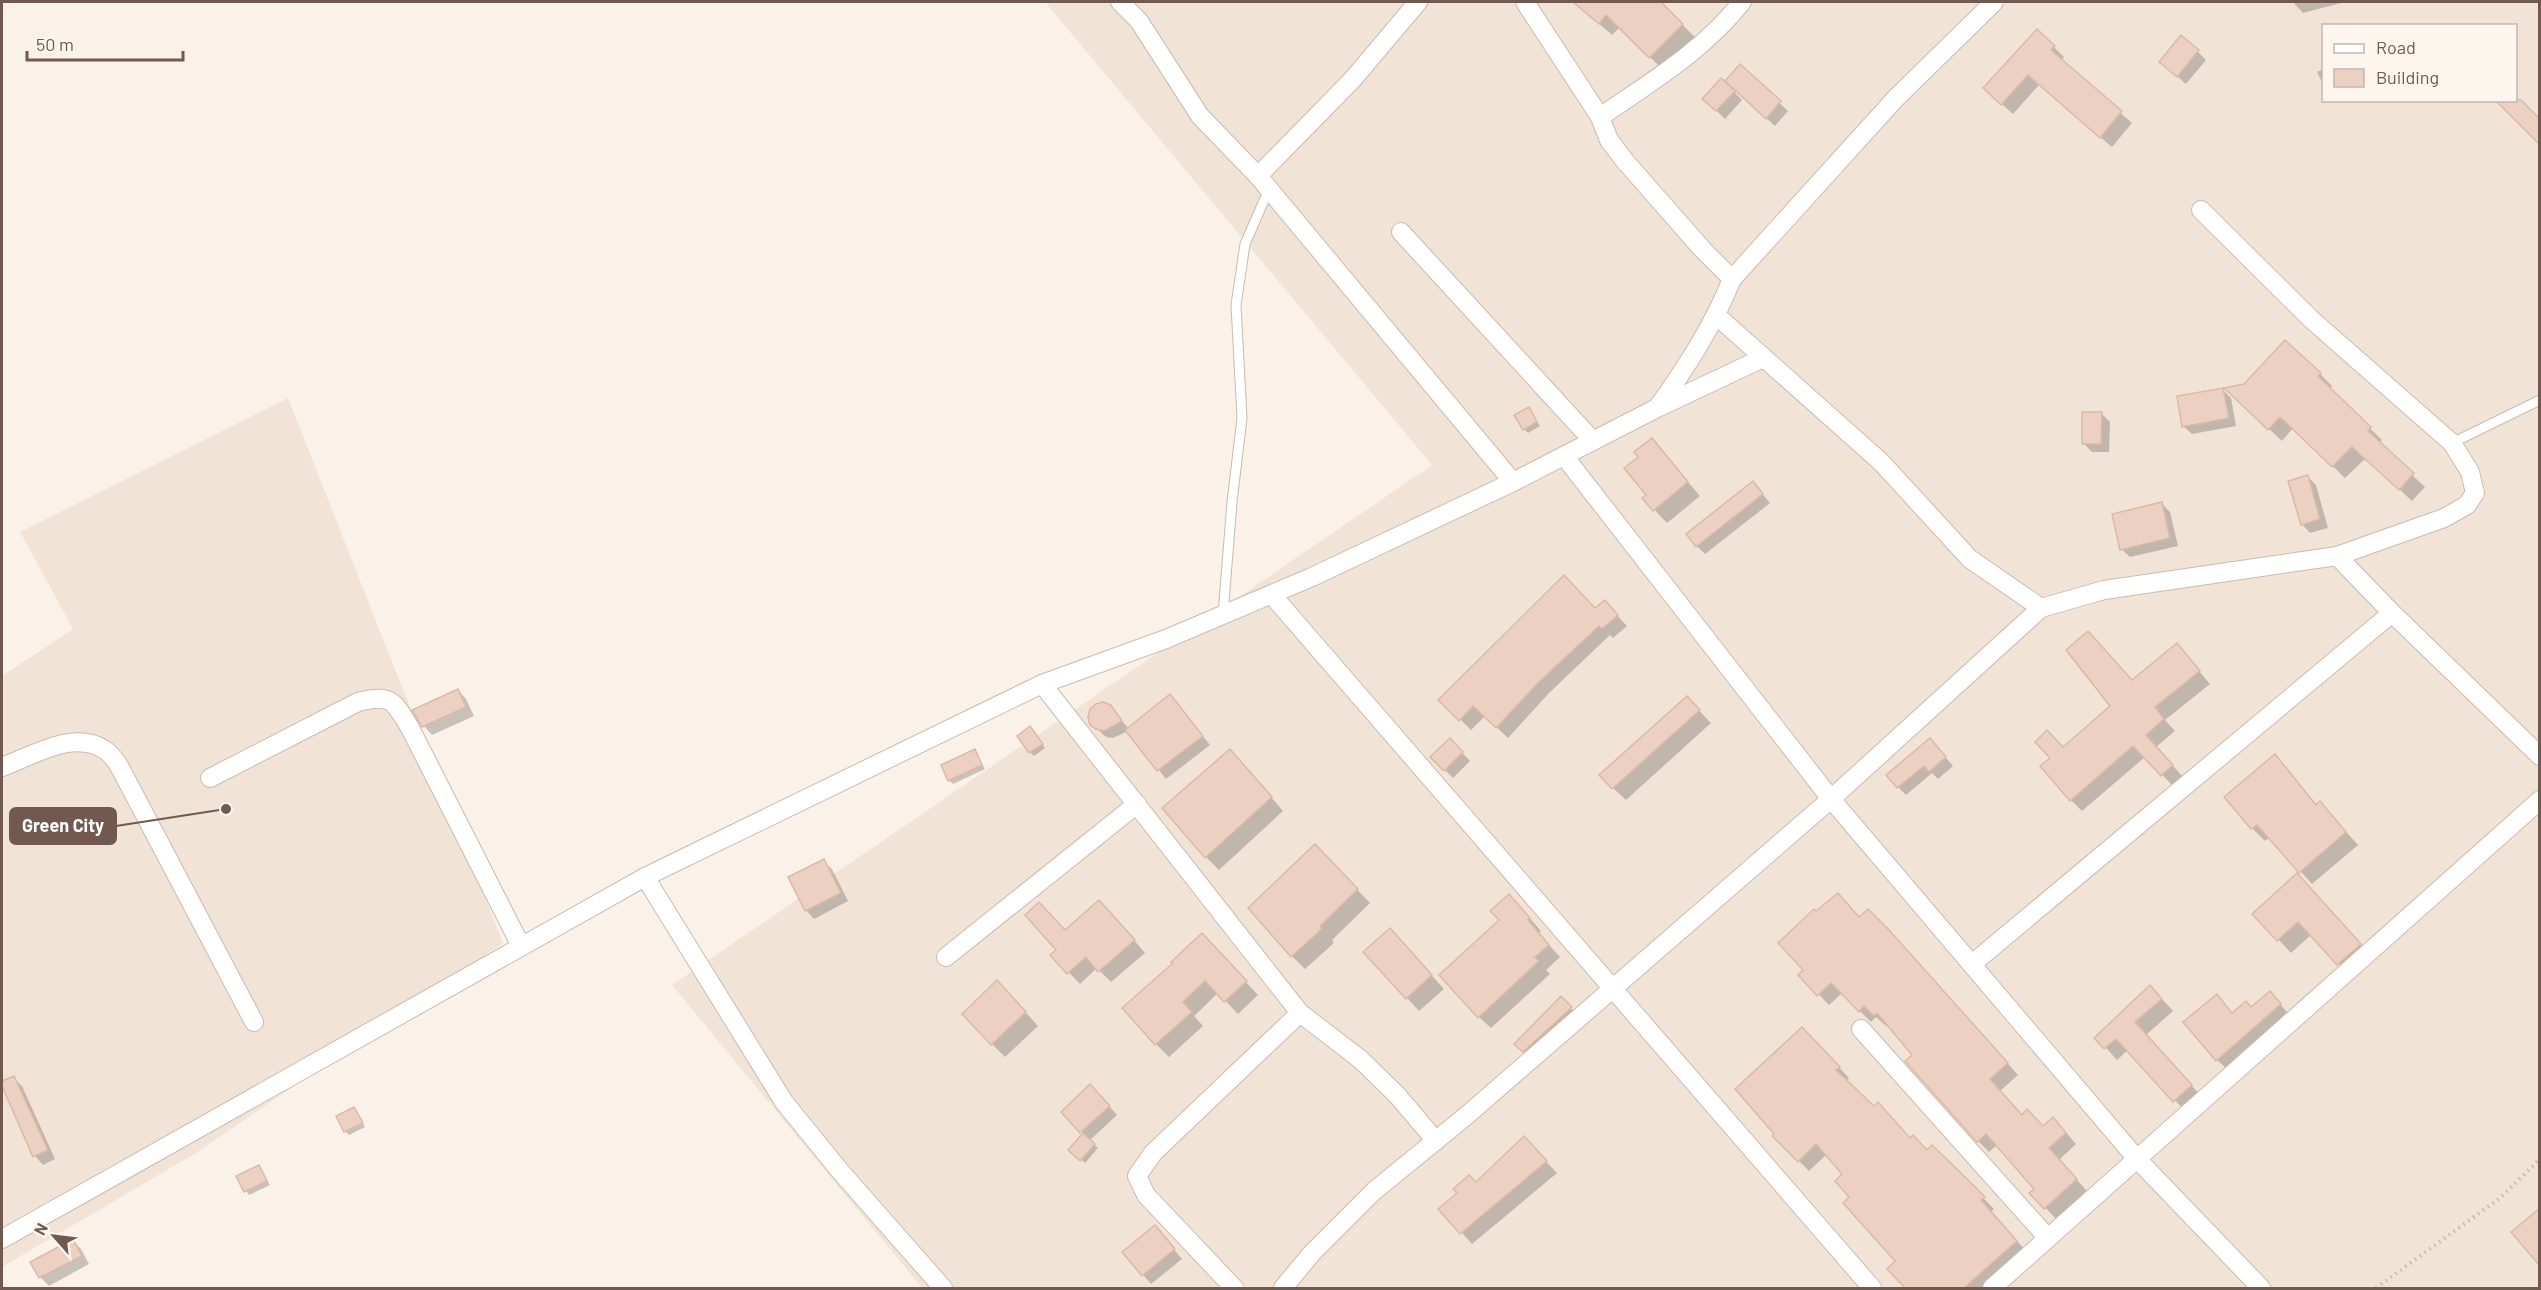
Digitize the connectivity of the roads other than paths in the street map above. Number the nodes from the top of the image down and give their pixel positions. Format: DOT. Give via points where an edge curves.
graph roads {
  1 [pos="1120,2"];
  2 [pos="1418,2"];
  3 [pos="1525,2"];
  4 [pos="1742,2"];
  5 [pos="1994,2"];
  6 [pos="1600,117"];
  7 [pos="1263,183"];
  8 [pos="2201,210"];
  9 [pos="1401,232"];
  10 [pos="1732,279"];
  11 [pos="1717,316"];
  12 [pos="1763,358"];
  13 [pos="2540,400"];
  14 [pos="1656,408"];
  15 [pos="1593,441"];
  16 [pos="2452,443"];
  17 [pos="1564,456"];
  18 [pos="1513,482"];
  19 [pos="2337,556"];
  20 [pos="1272,595"];
  21 [pos="2041,608"];
  22 [pos="2392,613"];
  23 [pos="1223,616"];
  24 [pos="1042,684"];
  25 [pos="2540,756"];
  26 [pos="2,767"];
  27 [pos="210,778"];
  28 [pos="1831,799"];
  29 [pos="2540,800"];
  30 [pos="1137,804"];
  31 [pos="645,877"];
  32 [pos="521,946"];
  33 [pos="946,957"];
  34 [pos="1972,964"];
  35 [pos="1613,988"];
  36 [pos="1300,1013"];
  37 [pos="254,1022"];
  38 [pos="1861,1029"];
  39 [pos="1436,1141"];
  40 [pos="2137,1159"];
  41 [pos="2047,1237"];
  42 [pos="2,1239"];
  43 [pos="943,1288"];
  44 [pos="1234,1288"];
  45 [pos="1283,1288"];
  46 [pos="1872,1288"];
  47 [pos="1992,1288"];
  48 [pos="2261,1288"];
  1 -- 7 [label="street" via="1144,30 1200,116"];
  2 -- 7 [label="street"];
  3 -- 6 [label="street"];
  4 -- 6 [label="street" via="1721,28 1688,56"];
  5 -- 10 [label="street" via="1896,98"];
  6 -- 10 [label="street" via="1609,140 1624,160"];
  7 -- 18 [label="street"];
  7 -- 23 [label="lane" via="1245,244 1236,305 1242,418"];
  8 -- 16 [label="street" via="2312,320"];
  9 -- 15 [label="street"];
  10 -- 11 [label="street"];
  11 -- 12 [label="street"];
  11 -- 14 [label="street"];
  12 -- 14 [label="street"];
  12 -- 21 [label="street" via="1881,462 1970,559"];
  13 -- 16 [label="lane"];
  14 -- 15 [label="street"];
  15 -- 17 [label="street"];
  16 -- 19 [label="street" via="2470,472 2475,493 2467,504 2444,518"];
  17 -- 18 [label="street"];
  17 -- 28 [label="street"];
  18 -- 20 [label="street"];
  19 -- 21 [label="street" via="2104,590"];
  19 -- 22 [label="street"];
  20 -- 23 [label="street"];
  20 -- 35 [label="street"];
  21 -- 28 [label="street"];
  22 -- 25 [label="street"];
  22 -- 34 [label="street"];
  23 -- 24 [label="street"];
  24 -- 30 [label="street"];
  24 -- 31 [label="street"];
  26 -- 37 [label="street" via="67,742 106,750 118,764"];
  27 -- 32 [label="street" via="358,702 387,698 396,704 410,728"];
  28 -- 34 [label="street"];
  28 -- 35 [label="street"];
  29 -- 40 [label="street"];
  30 -- 33 [label="street"];
  30 -- 36 [label="street"];
  31 -- 32 [label="street"];
  31 -- 43 [label="street" via="784,1102"];
  32 -- 42 [label="street"];
  34 -- 40 [label="street"];
  35 -- 39 [label="street"];
  35 -- 46 [label="street"];
  36 -- 39 [label="street" via="1360,1059"];
  36 -- 44 [label="street" via="1153,1153 1137,1176 1146,1195"];
  38 -- 41 [label="street"];
  39 -- 45 [label="street" via="1374,1191"];
  40 -- 41 [label="street"];
  40 -- 48 [label="street"];
  41 -- 47 [label="street"];
}
